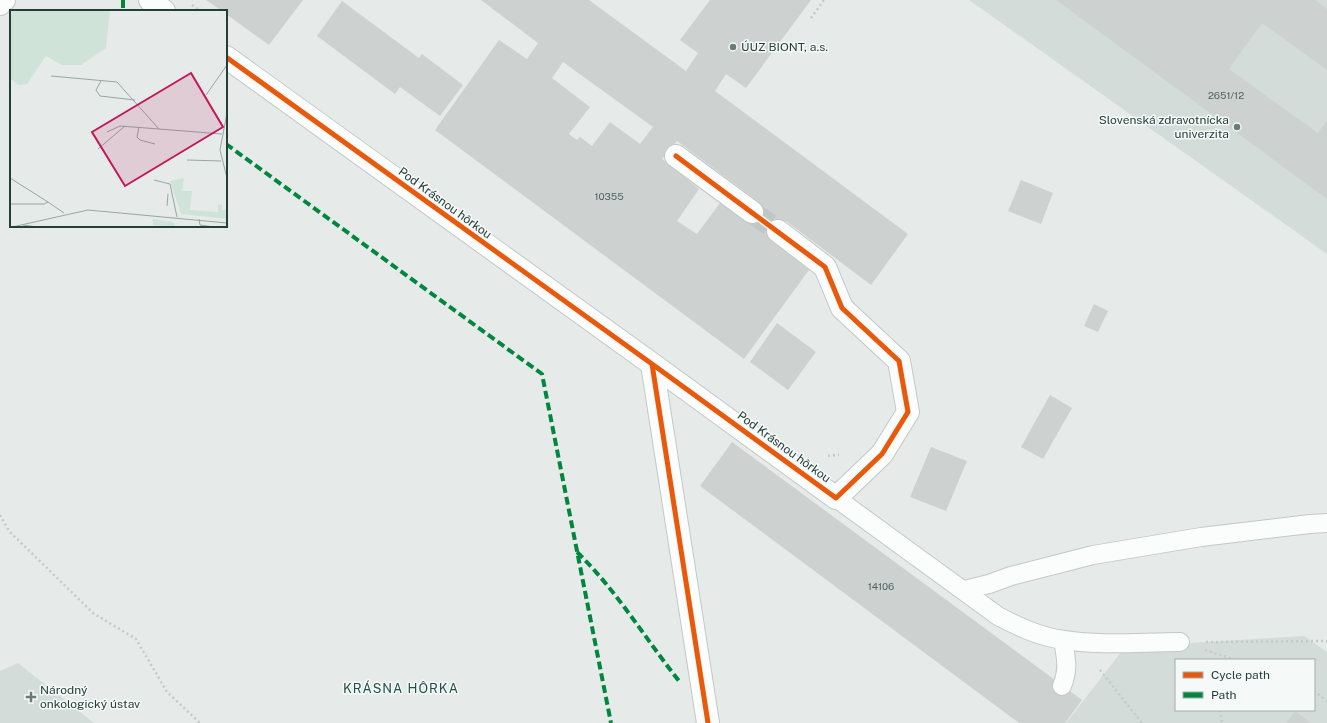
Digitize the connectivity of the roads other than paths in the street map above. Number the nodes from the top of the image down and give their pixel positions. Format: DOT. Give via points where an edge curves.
graph roads {
  1 [pos="4,0"];
  2 [pos="150,0"];
  3 [pos="0,4"];
  4 [pos="163,10"];
  5 [pos="227,59"];
  6 [pos="676,156"];
  7 [pos="752,212"];
  8 [pos="778,231"];
  9 [pos="652,364"];
  10 [pos="836,498"];
  11 [pos="1327,524"];
  12 [pos="964,590"];
  13 [pos="1063,640"];
  14 [pos="1180,642"];
  15 [pos="1062,686"];
  16 [pos="708,723"];
  1 -- 3 [label="street"];
  2 -- 4 [label="street"];
  5 -- 9 [label="street, Pod Krásnou hôrkou"];
  6 -- 7 [label="street"];
  8 -- 10 [label="street, Pod Krásnou hôrkou" via="825,267 842,308 899,361 908,412 882,454"];
  9 -- 10 [label="street, Pod Krásnou hôrkou"];
  9 -- 16 [label="street"];
  10 -- 12 [label="lane"];
  11 -- 12 [label="lane" via="1202,537 1092,555"];
  12 -- 13 [label="lane" via="998,616 1016,626"];
  13 -- 14 [label="lane" via="1092,643"];
  13 -- 15 [label="lane" via="1067,667"];
}
